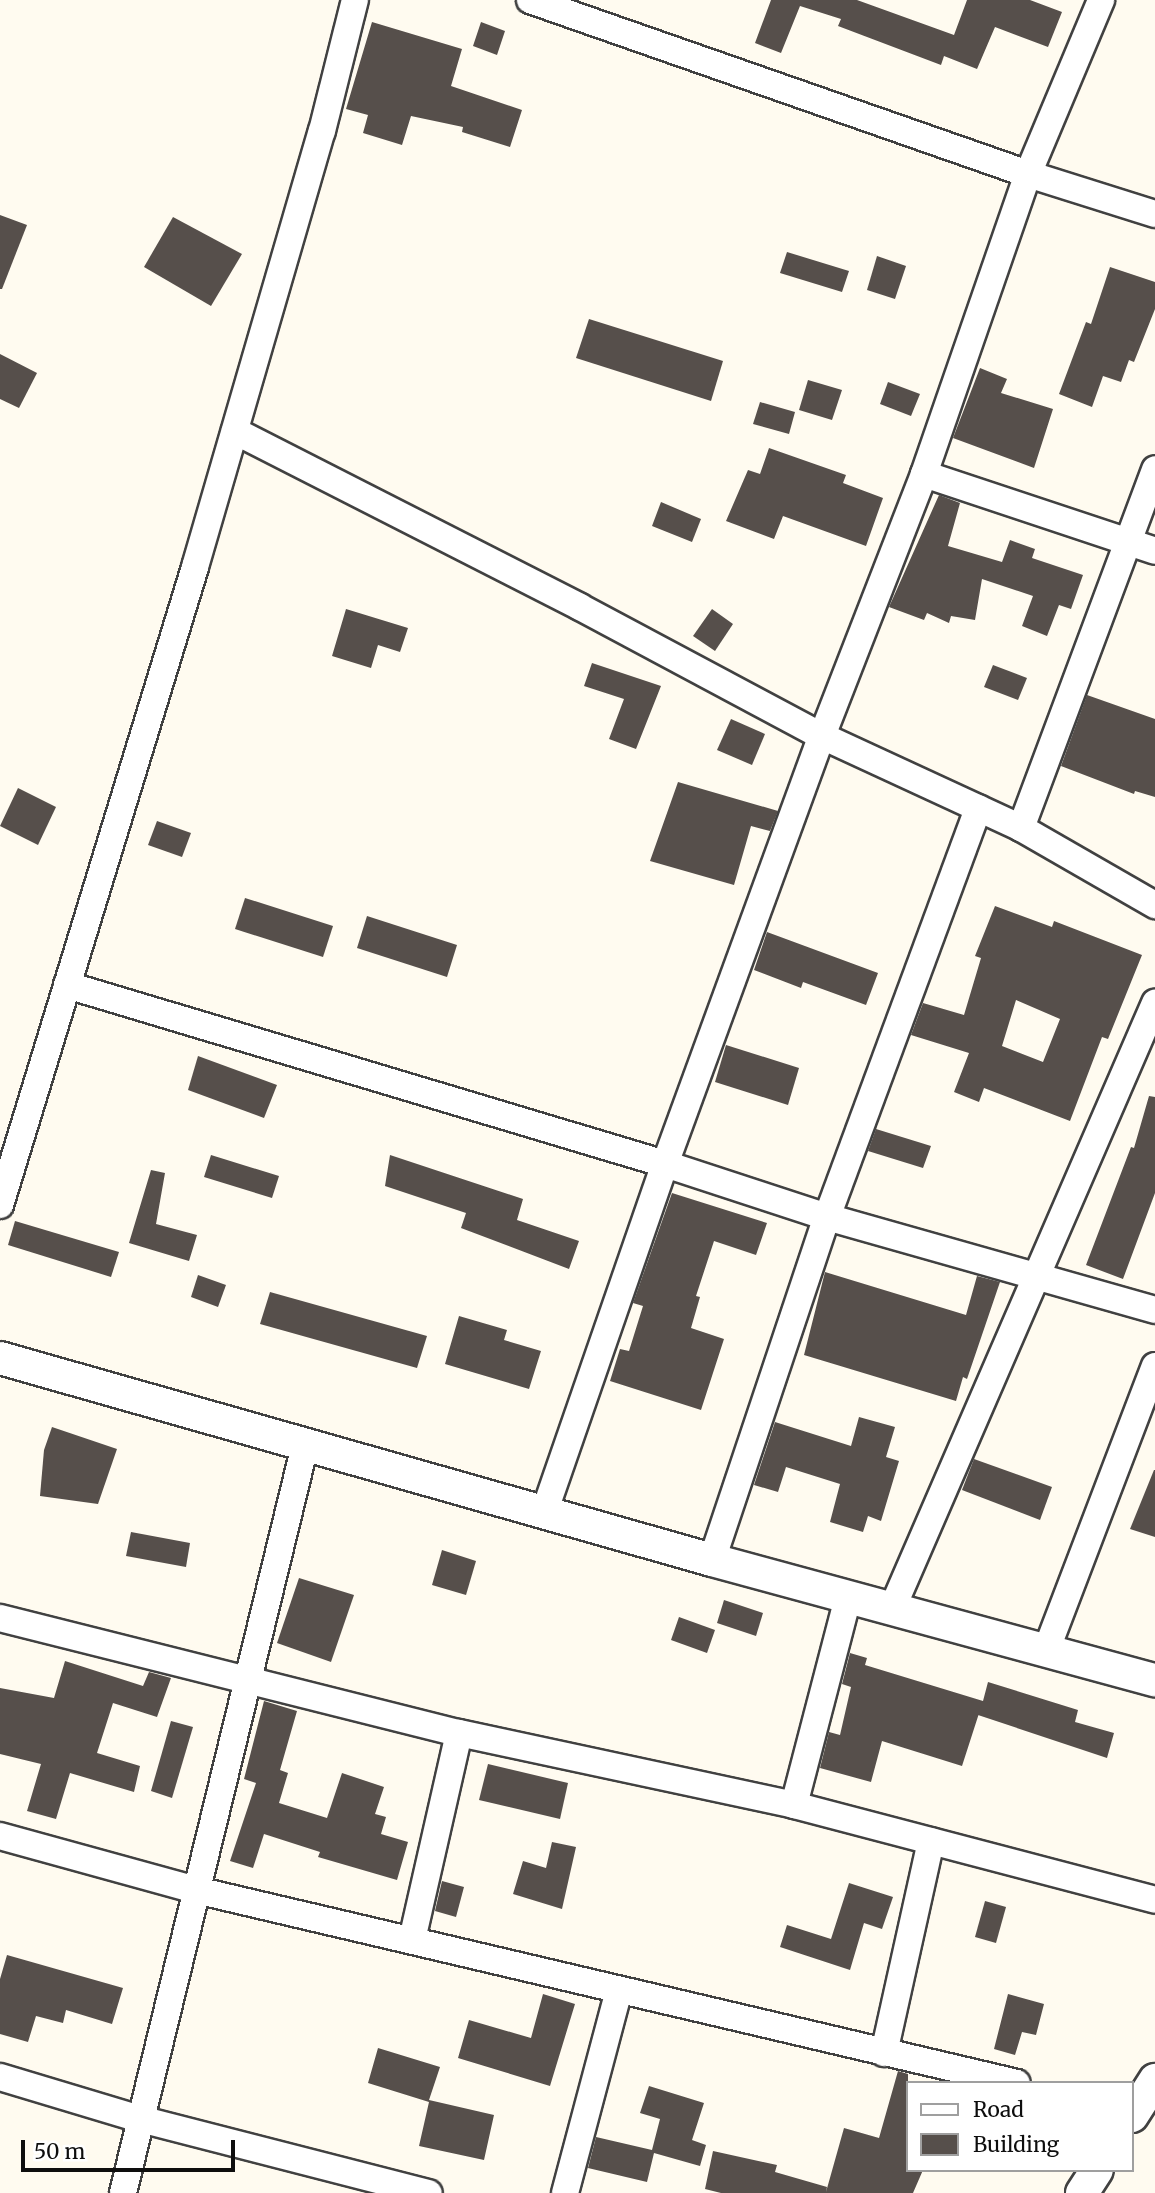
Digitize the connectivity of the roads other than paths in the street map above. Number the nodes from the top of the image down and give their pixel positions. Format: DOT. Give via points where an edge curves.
graph roads {
  1 [pos="355,0"];
  2 [pos="530,0"];
  3 [pos="1101,0"];
  4 [pos="1028,174"];
  5 [pos="1155,214"];
  6 [pos="235,431"];
  7 [pos="1155,469"];
  8 [pos="924,474"];
  9 [pos="1130,541"];
  10 [pos="1155,551"];
  11 [pos="822,736"];
  12 [pos="978,808"];
  13 [pos="1021,828"];
  14 [pos="1155,905"];
  15 [pos="67,985"];
  16 [pos="1155,1003"];
  17 [pos="665,1164"];
  18 [pos="0,1205"];
  19 [pos="827,1217"];
  20 [pos="1038,1277"];
  21 [pos="1155,1310"];
  22 [pos="0,1358"];
  23 [pos="1155,1366"];
  24 [pos="305,1445"];
  25 [pos="544,1513"];
  26 [pos="712,1560"];
  27 [pos="848,1597"];
  28 [pos="892,1609"];
  29 [pos="0,1618"];
  30 [pos="1046,1651"];
  31 [pos="1155,1680"];
  32 [pos="247,1682"];
  33 [pos="459,1733"];
  34 [pos="794,1805"];
  35 [pos="0,1836"];
  36 [pos="931,1841"];
  37 [pos="196,1890"];
  38 [pos="1155,1900"];
  39 [pos="412,1940"];
  40 [pos="619,1990"];
  41 [pos="884,2053"];
  42 [pos="0,2077"];
  43 [pos="1155,2080"];
  44 [pos="1008,2081"];
  45 [pos="1134,2111"];
  46 [pos="140,2119"];
  47 [pos="1096,2172"];
  48 [pos="416,2191"];
  49 [pos="123,2193"];
  50 [pos="565,2193"];
  51 [pos="1082,2193"];
  1 -- 6 [label="street"];
  2 -- 4 [label="street"];
  3 -- 4 [label="street"];
  4 -- 5 [label="street"];
  4 -- 8 [label="street"];
  6 -- 11 [label="street"];
  6 -- 15 [label="street"];
  7 -- 9 [label="street"];
  8 -- 9 [label="street"];
  8 -- 11 [label="street"];
  9 -- 10 [label="street"];
  9 -- 13 [label="street"];
  11 -- 12 [label="street"];
  11 -- 17 [label="street"];
  12 -- 13 [label="street"];
  12 -- 19 [label="street"];
  13 -- 14 [label="street"];
  15 -- 17 [label="street"];
  15 -- 18 [label="street"];
  16 -- 20 [label="street"];
  17 -- 19 [label="street"];
  17 -- 25 [label="street"];
  19 -- 20 [label="street"];
  19 -- 26 [label="street"];
  20 -- 21 [label="street"];
  20 -- 28 [label="street"];
  22 -- 24 [label="street"];
  23 -- 30 [label="street"];
  24 -- 25 [label="street"];
  24 -- 32 [label="street"];
  25 -- 26 [label="street"];
  26 -- 27 [label="street"];
  27 -- 28 [label="street"];
  27 -- 34 [label="street"];
  28 -- 30 [label="street"];
  29 -- 32 [label="street"];
  30 -- 31 [label="street"];
  32 -- 33 [label="street"];
  32 -- 37 [label="street"];
  33 -- 34 [label="street"];
  33 -- 39 [label="street"];
  34 -- 36 [label="street"];
  35 -- 37 [label="street"];
  36 -- 38 [label="street"];
  36 -- 41 [label="street"];
  37 -- 39 [label="street"];
  37 -- 46 [label="street"];
  39 -- 40 [label="street"];
  40 -- 41 [label="street"];
  40 -- 50 [label="street"];
  41 -- 44 [label="street"];
  42 -- 46 [label="street"];
  43 -- 45 [label="street"];
  46 -- 48 [label="street"];
  46 -- 49 [label="street"];
  47 -- 51 [label="street"];
}
